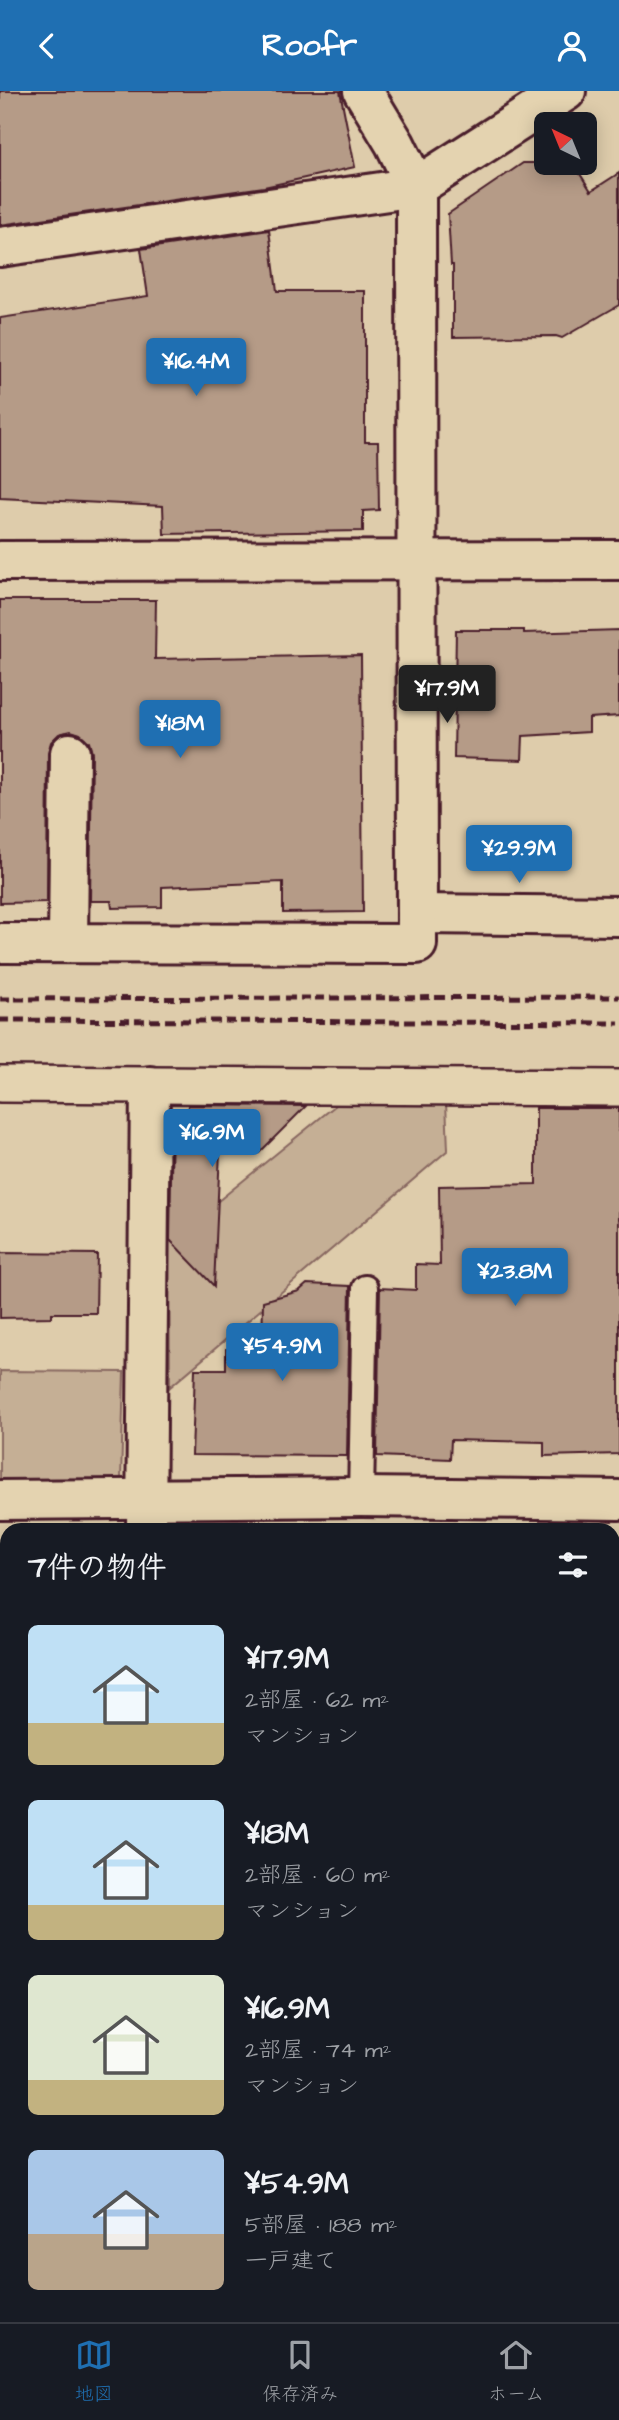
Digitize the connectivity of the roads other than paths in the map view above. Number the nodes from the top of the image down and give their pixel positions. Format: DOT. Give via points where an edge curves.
graph roads {
  1 [pos="363,91"];
  2 [pos="566,91"];
  3 [pos="416,187"];
  4 [pos="0,247"];
  5 [pos="619,560"];
  6 [pos="0,561"];
  7 [pos="418,561"];
  8 [pos="70,753"];
  9 [pos="418,914"];
  10 [pos="619,916"];
  11 [pos="0,943"];
  12 [pos="68,943"];
  13 [pos="0,1084"];
  14 [pos="150,1086"];
  15 [pos="619,1088"];
  16 [pos="365,1288"];
  17 [pos="361,1497"];
  18 [pos="0,1500"];
  19 [pos="619,1500"];
  20 [pos="146,1514"];
  1 -- 3 [label="street"];
  2 -- 3 [label="street"];
  3 -- 4 [label="street"];
  3 -- 7 [label="street"];
  5 -- 7 [label="street"];
  6 -- 7 [label="street"];
  7 -- 9 [label="street"];
  8 -- 12 [label="street"];
  9 -- 10 [label="street"];
  9 -- 12 [label="street" via="417,944"];
  11 -- 12 [label="street"];
  13 -- 14 [label="street"];
  14 -- 15 [label="street"];
  14 -- 20 [label="street"];
  16 -- 17 [label="lane"];
  17 -- 19 [label="street"];
  17 -- 20 [label="street"];
  18 -- 20 [label="street"];
}
